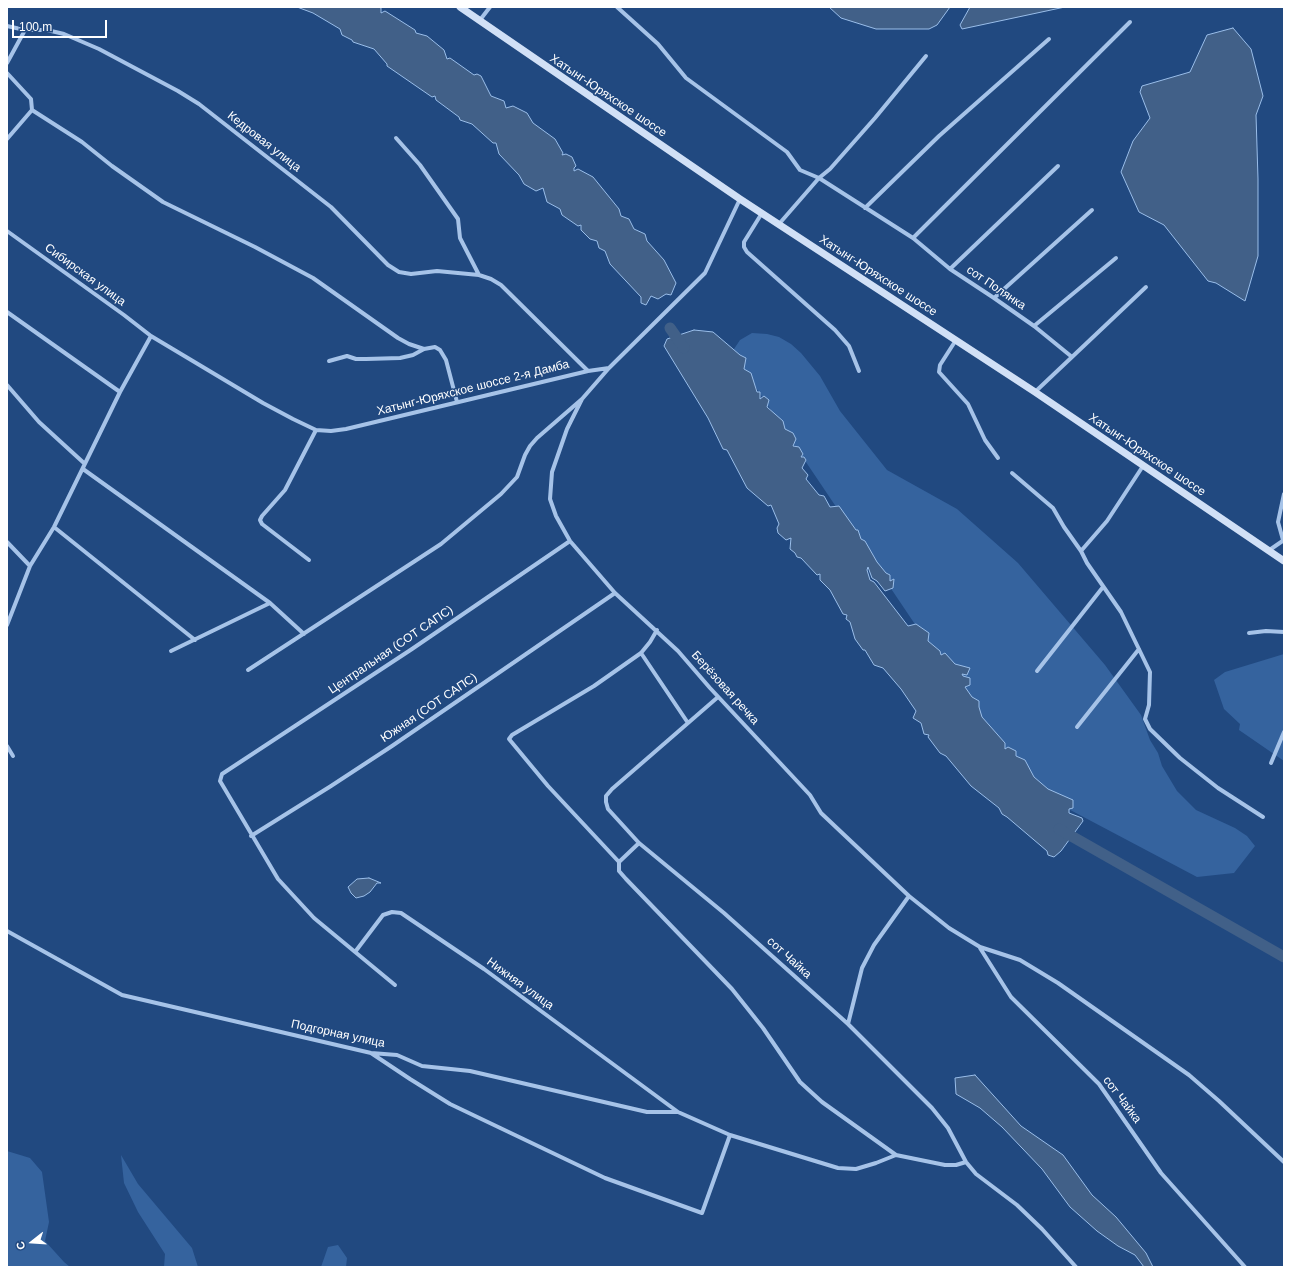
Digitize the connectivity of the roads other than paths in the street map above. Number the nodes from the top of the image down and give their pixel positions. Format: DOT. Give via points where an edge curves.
graph roads {
  1 [pos="460,7"];
  2 [pos="490,7"];
  3 [pos="617,7"];
  4 [pos="480,20"];
  5 [pos="1130,22"];
  6 [pos="7,26"];
  7 [pos="25,30"];
  8 [pos="1049,39"];
  9 [pos="926,56"];
  10 [pos="7,64"];
  11 [pos="7,73"];
  12 [pos="32,110"];
  13 [pos="396,138"];
  14 [pos="7,139"];
  15 [pos="1058,166"];
  16 [pos="819,178"];
  17 [pos="740,199"];
  18 [pos="865,208"];
  19 [pos="1092,210"];
  20 [pos="762,213"];
  21 [pos="779,224"];
  22 [pos="7,231"];
  23 [pos="913,238"];
  24 [pos="1116,258"];
  25 [pos="950,269"];
  26 [pos="479,275"];
  27 [pos="1146,287"];
  28 [pos="994,298"];
  29 [pos="7,312"];
  30 [pos="1034,326"];
  31 [pos="151,336"];
  32 [pos="956,340"];
  33 [pos="424,349"];
  34 [pos="1072,357"];
  35 [pos="329,361"];
  36 [pos="609,368"];
  37 [pos="588,371"];
  38 [pos="859,371"];
  39 [pos="7,385"];
  40 [pos="120,392"];
  41 [pos="1035,392"];
  42 [pos="582,399"];
  43 [pos="457,402"];
  44 [pos="316,430"];
  45 [pos="998,458"];
  46 [pos="85,464"];
  47 [pos="1143,466"];
  48 [pos="83,469"];
  49 [pos="1012,472"];
  50 [pos="1284,494"];
  51 [pos="54,527"];
  52 [pos="1284,540"];
  53 [pos="570,541"];
  54 [pos="7,542"];
  55 [pos="1268,550"];
  56 [pos="1081,551"];
  57 [pos="309,560"];
  58 [pos="1284,561"];
  59 [pos="30,566"];
  60 [pos="1103,587"];
  61 [pos="615,593"];
  62 [pos="270,603"];
  63 [pos="7,625"];
  64 [pos="657,630"];
  65 [pos="1284,632"];
  66 [pos="1250,633"];
  67 [pos="304,634"];
  68 [pos="195,640"];
  69 [pos="1139,649"];
  70 [pos="171,651"];
  71 [pos="641,652"];
  72 [pos="248,670"];
  73 [pos="1037,671"];
  74 [pos="718,697"];
  75 [pos="688,723"];
  76 [pos="1077,727"];
  77 [pos="1284,732"];
  78 [pos="7,746"];
  79 [pos="13,756"];
  80 [pos="1271,763"];
  81 [pos="1263,817"];
  82 [pos="252,836"];
  83 [pos="639,843"];
  84 [pos="620,862"];
  85 [pos="910,896"];
  86 [pos="7,931"];
  87 [pos="980,948"];
  88 [pos="355,952"];
  89 [pos="395,986"];
  90 [pos="848,1024"];
  91 [pos="371,1053"];
  92 [pos="678,1112"];
  93 [pos="730,1135"];
  94 [pos="896,1155"];
  95 [pos="966,1162"];
  96 [pos="1284,1162"];
  97 [pos="1076,1267"];
  98 [pos="1246,1267"];
  1 -- 4 [label="main road, Хатынг-Юряхское шоссе"];
  2 -- 4 [label="street"];
  3 -- 16 [label="street, сот Полянка" via="658,44 686,78 787,152 800,170"];
  4 -- 17 [label="main road, Хатынг-Юряхское шоссе"];
  5 -- 23 [label="street"];
  6 -- 7 [label="street, Кедровая улица"];
  7 -- 10 [label="street"];
  7 -- 26 [label="street, Кедровая улица" via="47,30 64,34 99,49 199,104 331,206 388,265 399,272 411,274 437,271"];
  8 -- 18 [label="street" via="939,136"];
  9 -- 16 [label="street" via="875,118"];
  11 -- 12 [label="street" via="31,99"];
  12 -- 14 [label="street"];
  12 -- 33 [label="street" via="82,142 163,202 313,278 398,338"];
  13 -- 26 [label="street" via="420,165 458,219 460,238"];
  15 -- 25 [label="street"];
  16 -- 18 [label="street, сот Полянка"];
  16 -- 21 [label="street"];
  17 -- 20 [label="main road, Хатынг-Юряхское шоссе"];
  17 -- 36 [label="street" via="705,273"];
  18 -- 23 [label="street, сот Полянка"];
  19 -- 28 [label="street"];
  20 -- 21 [label="main road, Хатынг-Юряхское шоссе"];
  20 -- 38 [label="street" via="744,242 746,252 835,330 849,346"];
  21 -- 32 [label="main road, Хатынг-Юряхское шоссе"];
  22 -- 31 [label="street, Сибирская улица"];
  23 -- 25 [label="street, сот Полянка"];
  24 -- 30 [label="street"];
  25 -- 28 [label="street, сот Полянка"];
  26 -- 37 [label="street, Кедровая улица" via="501,286"];
  27 -- 34 [label="street"];
  28 -- 30 [label="street, сот Полянка"];
  29 -- 40 [label="street"];
  30 -- 34 [label="street, сот Полянка"];
  31 -- 40 [label="street"];
  31 -- 44 [label="street, Хатынг-Юряхское шоссе 2-я Дамба" via="263,403"];
  32 -- 41 [label="main road, Хатынг-Юряхское шоссе"];
  32 -- 45 [label="street" via="940,365 939,372 968,404 985,440"];
  33 -- 35 [label="street" via="400,358 366,360 347,356"];
  33 -- 43 [label="street" via="435,347 444,355"];
  34 -- 41 [label="street"];
  36 -- 37 [label="street, Хатынг-Юряхское шоссе 2-я Дамба"];
  36 -- 42 [label="street"];
  37 -- 43 [label="street, Хатынг-Юряхское шоссе 2-я Дамба"];
  39 -- 46 [label="street" via="39,422"];
  40 -- 46 [label="street"];
  41 -- 47 [label="main road, Хатынг-Юряхское шоссе"];
  42 -- 53 [label="street, Берёзовая речка" via="567,429 552,472 550,499"];
  42 -- 67 [label="street" via="534,442 525,455 517,477 501,494 441,544"];
  43 -- 44 [label="street, Хатынг-Юряхское шоссе 2-я Дамба" via="346,429"];
  44 -- 57 [label="street" via="285,490 260,520"];
  46 -- 48 [label="street"];
  47 -- 55 [label="main road, Хатынг-Юряхское шоссе"];
  47 -- 56 [label="street" via="1107,521"];
  48 -- 51 [label="street"];
  48 -- 62 [label="street"];
  49 -- 56 [label="street" via="1053,508"];
  50 -- 52 [label="street" via="1278,522"];
  51 -- 59 [label="street"];
  51 -- 68 [label="street"];
  52 -- 55 [label="street"];
  53 -- 61 [label="street, Берёзовая речка"];
  53 -- 82 [label="street, Центральная (СОТ САПС)" via="222,774 220,781"];
  54 -- 59 [label="street"];
  55 -- 58 [label="main road, Хатынг-Юряхское шоссе"];
  56 -- 60 [label="street"];
  59 -- 63 [label="street"];
  60 -- 69 [label="street" via="1121,612"];
  60 -- 73 [label="street"];
  61 -- 64 [label="street, Берёзовая речка"];
  61 -- 82 [label="street, Южная (СОТ САПС)" via="392,746"];
  62 -- 67 [label="street"];
  62 -- 68 [label="street"];
  64 -- 71 [label="street"];
  64 -- 74 [label="street, Берёзовая речка"];
  65 -- 66 [label="street"];
  67 -- 72 [label="street"];
  68 -- 70 [label="street"];
  69 -- 76 [label="street"];
  69 -- 81 [label="street" via="1150,672 1149,705 1145,719 1150,728 1180,758 1218,788"];
  71 -- 75 [label="street"];
  71 -- 84 [label="street" via="594,686 509,739 548,786"];
  74 -- 75 [label="street, сот Чайка"];
  74 -- 85 [label="street, Берёзовая речка" via="810,795 821,814"];
  75 -- 83 [label="street, сот Чайка" via="606,796 608,809"];
  77 -- 80 [label="street"];
  78 -- 79 [label="street"];
  82 -- 88 [label="street" via="278,879 314,918"];
  83 -- 84 [label="street"];
  83 -- 90 [label="street, сот Чайка" via="724,913"];
  84 -- 94 [label="street" via="620,871 626,879 732,989 763,1028 800,1082 822,1102"];
  85 -- 87 [label="street, Берёзовая речка" via="949,928"];
  85 -- 90 [label="street" via="874,946 862,968"];
  86 -- 91 [label="street, Подгорная улица" via="122,995"];
  87 -- 96 [label="street" via="1020,960 1189,1075"];
  87 -- 98 [label="street, сот Чайка" via="1011,997 1099,1084 1161,1173"];
  88 -- 89 [label="street"];
  88 -- 92 [label="street, Нижняя улица" via="383,915 401,913 484,969"];
  90 -- 95 [label="street, сот Чайка" via="932,1108 948,1128"];
  91 -- 92 [label="street, Подгорная улица" via="397,1055 422,1066 470,1071 647,1112"];
  91 -- 93 [label="street" via="457,1107 605,1178 702,1213"];
  92 -- 93 [label="street"];
  93 -- 94 [label="street" via="838,1168 856,1169"];
  94 -- 95 [label="street" via="944,1165"];
  95 -- 97 [label="street, сот Чайка" via="976,1174 1017,1205"];
}
